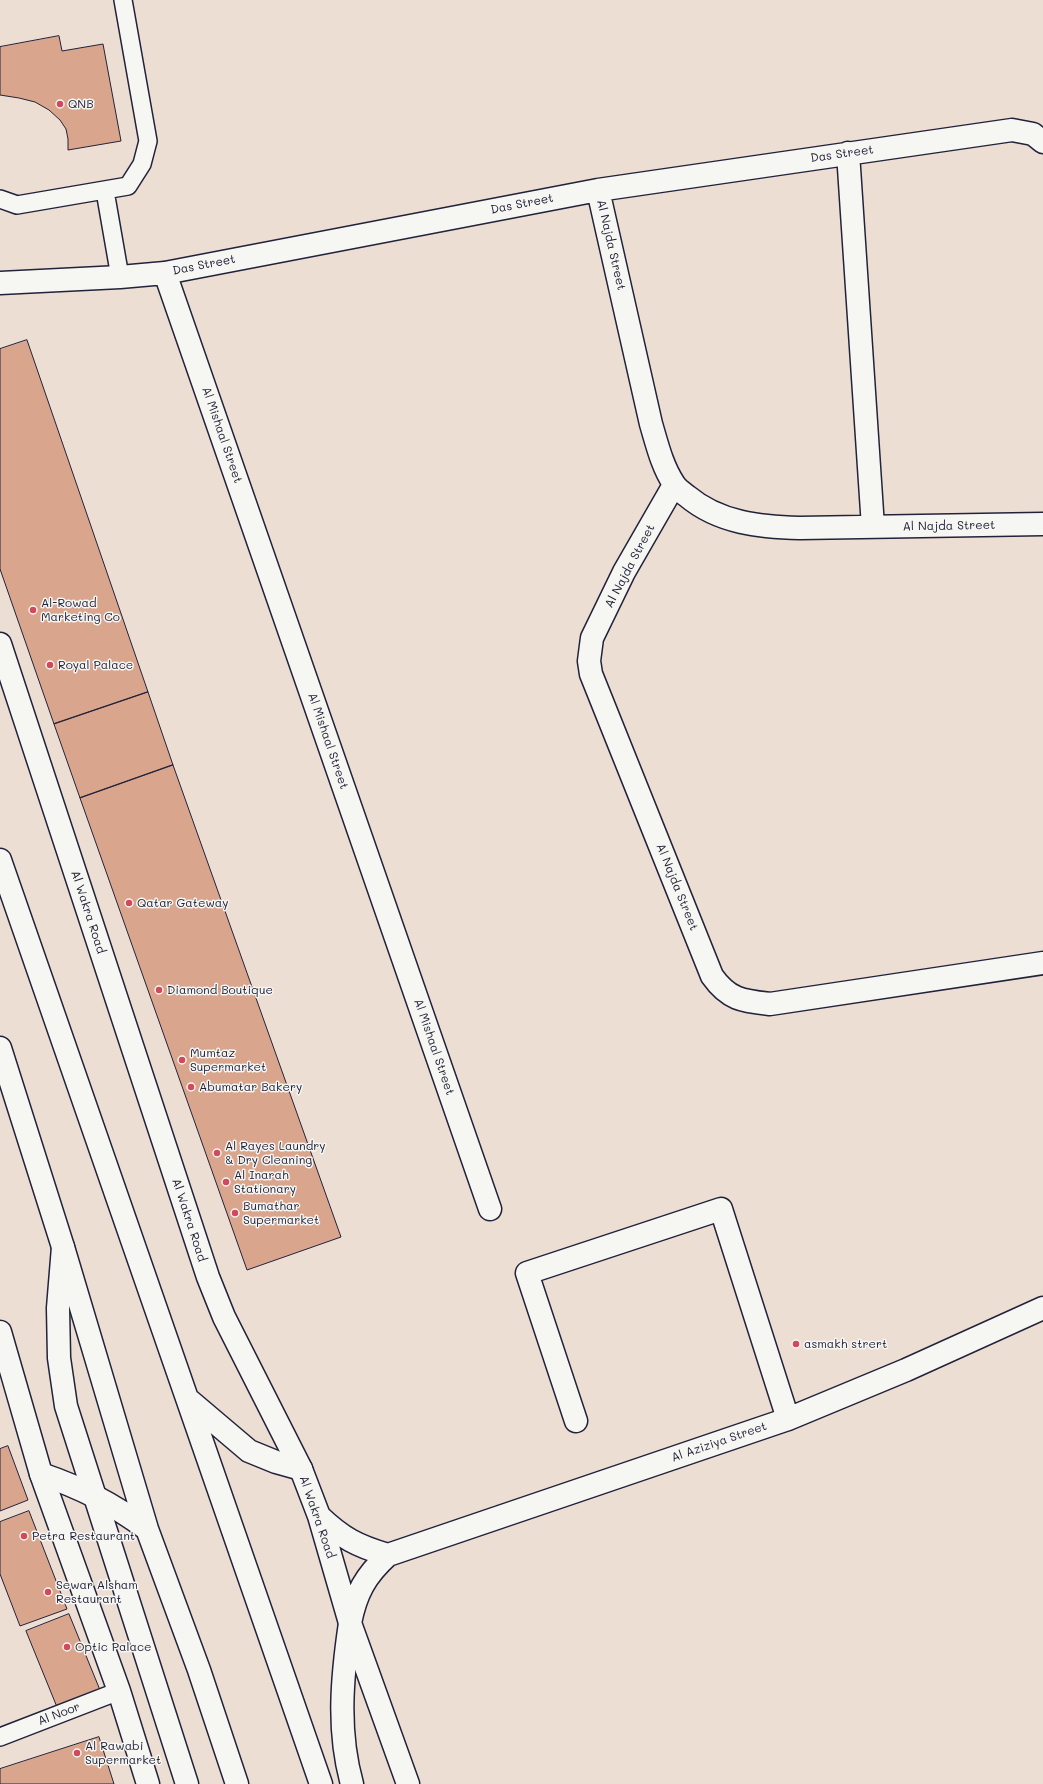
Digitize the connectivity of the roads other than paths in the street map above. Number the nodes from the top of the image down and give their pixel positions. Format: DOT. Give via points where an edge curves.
graph roads {
  1 [pos="123,0"];
  2 [pos="1043,142"];
  3 [pos="848,153"];
  4 [pos="105,190"];
  5 [pos="598,190"];
  6 [pos="0,199"];
  7 [pos="165,273"];
  8 [pos="120,277"];
  9 [pos="0,283"];
  10 [pos="674,485"];
  11 [pos="1043,524"];
  12 [pos="873,527"];
  13 [pos="0,644"];
  14 [pos="0,860"];
  15 [pos="1043,963"];
  16 [pos="2,1057"];
  17 [pos="490,1209"];
  18 [pos="63,1247"];
  19 [pos="1043,1308"];
  20 [pos="0,1332"];
  21 [pos="189,1400"];
  22 [pos="788,1419"];
  23 [pos="576,1421"];
  24 [pos="301,1469"];
  25 [pos="41,1474"];
  26 [pos="95,1495"];
  27 [pos="319,1516"];
  28 [pos="147,1529"];
  29 [pos="388,1555"];
  30 [pos="350,1623"];
  31 [pos="119,1691"];
  32 [pos="0,1737"];
  33 [pos="148,1784"];
  34 [pos="187,1784"];
  35 [pos="237,1784"];
  36 [pos="321,1784"];
  37 [pos="352,1784"];
  38 [pos="408,1784"];
  1 -- 4 [label="lane" via="148,141 142,164 128,186"];
  2 -- 3 [label="main road, Das Street" via="1033,134 1012,130"];
  3 -- 5 [label="main road, Das Street"];
  3 -- 12 [label="main road"];
  4 -- 6 [label="lane" via="17,205"];
  4 -- 8 [label="lane"];
  5 -- 7 [label="main road, Das Street"];
  5 -- 10 [label="main road, Al Najda Street" via="651,424 659,452"];
  7 -- 8 [label="main road, Das Street"];
  7 -- 17 [label="main road, Al Mishaal Street"];
  8 -- 9 [label="main road, Das Street"];
  10 -- 12 [label="main road, Al Najda Street" via="696,504 732,520 765,527"];
  10 -- 15 [label="main road, Al Najda Street" via="624,572 592,638 589,661 594,681 712,976 721,989 736,998 770,1004"];
  11 -- 12 [label="main road, Al Najda Street"];
  13 -- 24 [label="main road, Al Wakra Road" via="208,1277 224,1317"];
  14 -- 21 [label="main road"];
  16 -- 18 [label="main road"];
  18 -- 26 [label="main road" via="58,1308 59,1358 66,1406"];
  18 -- 28 [label="main road"];
  19 -- 22 [label="main road, Al Aziziya Street" via="906,1370"];
  20 -- 25 [label="main road"];
  21 -- 24 [label="main road" via="248,1451"];
  21 -- 36 [label="main road"];
  22 -- 23 [label="main road" via="721,1210 527,1274"];
  22 -- 29 [label="main road, Al Aziziya Street"];
  24 -- 27 [label="main road, Al Wakra Road"];
  25 -- 26 [label="main road"];
  25 -- 31 [label="main road"];
  26 -- 28 [label="main road" via="122,1510"];
  26 -- 34 [label="main road"];
  27 -- 29 [label="main road" via="350,1541"];
  27 -- 30 [label="main road, Al Wakra Road"];
  28 -- 35 [label="main road" via="199,1670"];
  29 -- 30 [label="main road, Al Aziziya Street" via="373,1569 362,1585"];
  30 -- 37 [label="main road, Al Aziziya Street" via="341,1699 343,1734"];
  30 -- 38 [label="main road, Al Wakra Road"];
  31 -- 32 [label="lane, Al Noor"];
  31 -- 33 [label="main road"];
}
